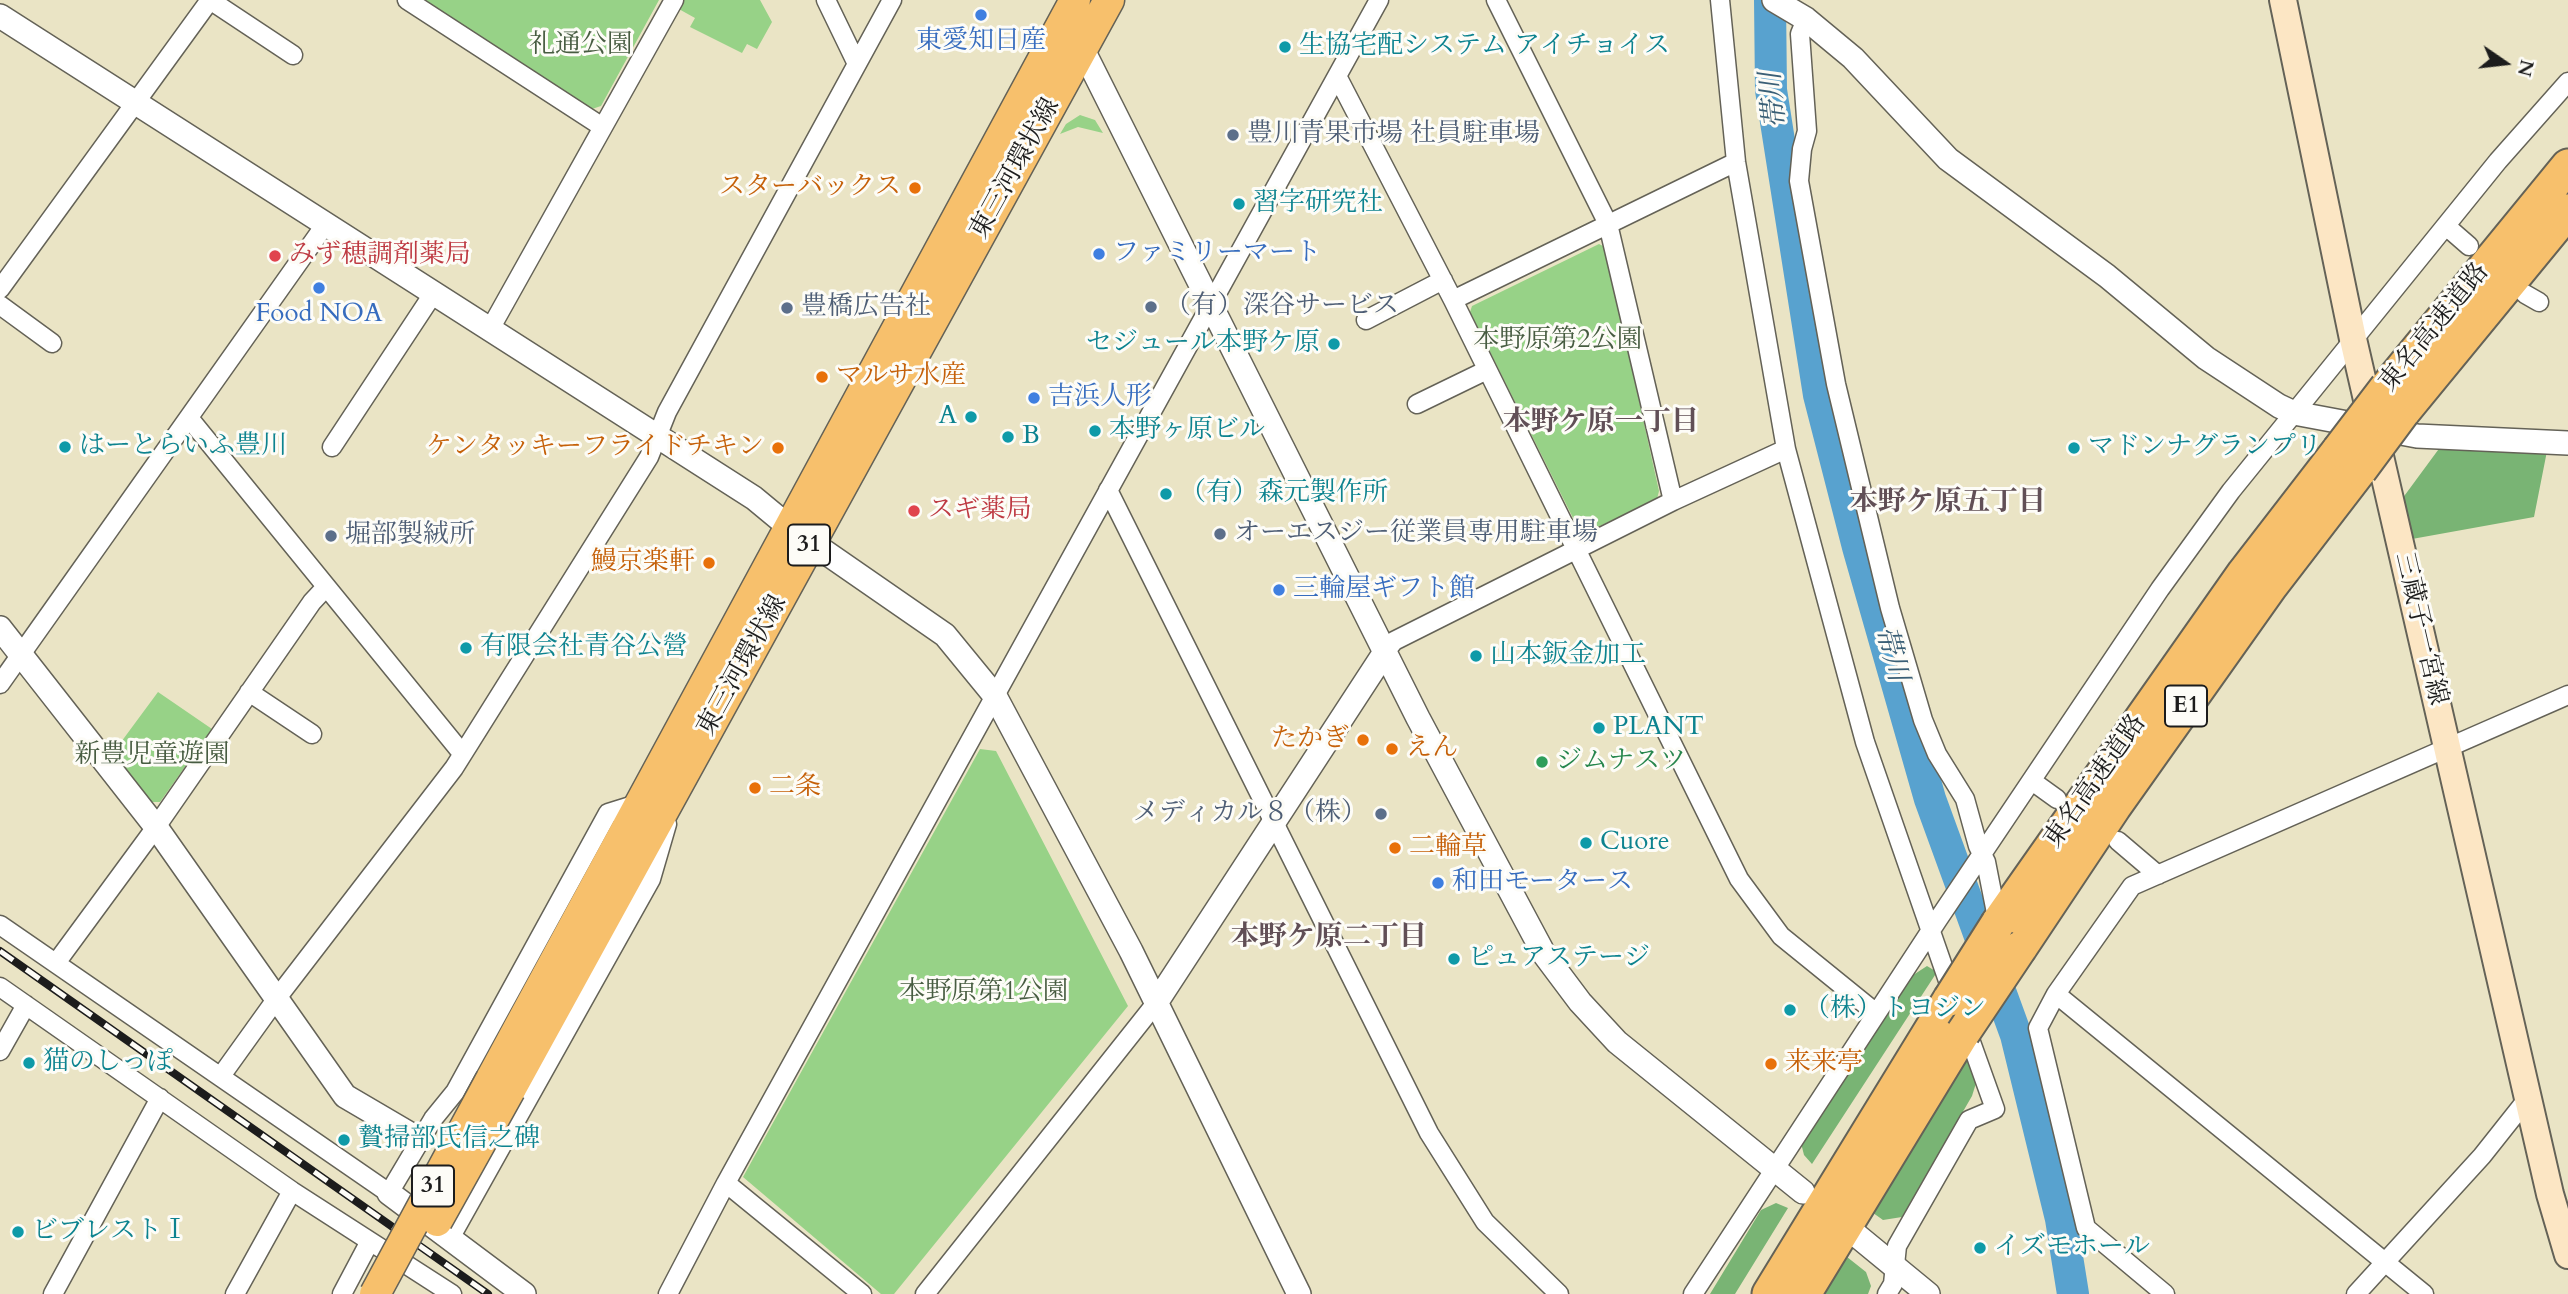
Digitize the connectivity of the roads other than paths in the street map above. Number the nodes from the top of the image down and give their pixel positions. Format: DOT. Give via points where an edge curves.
graph roads {
  1 [pos="407,0"];
  2 [pos="674,0"];
  3 [pos="826,0"];
  4 [pos="892,0"];
  5 [pos="1109,0"];
  6 [pos="1379,0"];
  7 [pos="1496,0"];
  8 [pos="1720,0"];
  9 [pos="2283,0"];
  10 [pos="1780,4"];
  11 [pos="1067,5"];
  12 [pos="0,16"];
  13 [pos="1806,19"];
  14 [pos="1082,48"];
  15 [pos="293,55"];
  16 [pos="857,64"];
  17 [pos="1337,76"];
  18 [pos="2568,82"];
  19 [pos="134,102"];
  20 [pos="601,126"];
  21 [pos="1736,162"];
  22 [pos="2568,166"];
  23 [pos="2568,211"];
  24 [pos="325,225"];
  25 [pos="1608,225"];
  26 [pos="2446,226"];
  27 [pos="2469,246"];
  28 [pos="1443,280"];
  29 [pos="0,289"];
  30 [pos="433,294"];
  31 [pos="1453,299"];
  32 [pos="0,305"];
  33 [pos="1211,305"];
  34 [pos="1366,320"];
  35 [pos="489,331"];
  36 [pos="2353,340"];
  37 [pos="52,343"];
  38 [pos="1487,370"];
  39 [pos="1418,404"];
  40 [pos="2388,409"];
  41 [pos="2294,413"];
  42 [pos="189,418"];
  43 [pos="656,437"];
  44 [pos="2568,443"];
  45 [pos="332,447"];
  46 [pos="1786,449"];
  47 [pos="2349,460"];
  48 [pos="1108,490"];
  49 [pos="1673,501"];
  50 [pos="800,534"];
  51 [pos="1575,551"];
  52 [pos="326,587"];
  53 [pos="0,628"];
  54 [pos="1385,652"];
  55 [pos="21,654"];
  56 [pos="0,684"];
  57 [pos="249,692"];
  58 [pos="2568,695"];
  59 [pos="995,696"];
  60 [pos="312,734"];
  61 [pos="2447,749"];
  62 [pos="461,752"];
  63 [pos="2032,781"];
  64 [pos="678,783"];
  65 [pos="2057,799"];
  66 [pos="640,803"];
  67 [pos="1276,821"];
  68 [pos="156,827"];
  69 [pos="2118,841"];
  70 [pos="1980,857"];
  71 [pos="2158,875"];
  72 [pos="1998,923"];
  73 [pos="0,925"];
  74 [pos="1933,926"];
  75 [pos="56,963"];
  76 [pos="0,987"];
  77 [pos="2056,994"];
  78 [pos="277,998"];
  79 [pos="1156,1003"];
  80 [pos="26,1005"];
  81 [pos="1876,1013"];
  82 [pos="0,1051"];
  83 [pos="221,1076"];
  84 [pos="500,1084"];
  85 [pos="160,1098"];
  86 [pos="2528,1098"];
  87 [pos="420,1140"];
  88 [pos="1775,1169"];
  89 [pos="726,1183"];
  90 [pos="292,1191"];
  91 [pos="1803,1192"];
  92 [pos="389,1193"];
  93 [pos="2564,1228"];
  94 [pos="1855,1234"];
  95 [pos="449,1240"];
  96 [pos="369,1243"];
  97 [pos="2568,1255"];
  98 [pos="2385,1263"];
  99 [pos="1894,1266"];
  100 [pos="1292,1290"];
  101 [pos="445,1292"];
  102 [pos="53,1294"];
  103 [pos="234,1294"];
  104 [pos="342,1294"];
  105 [pos="375,1294"];
  106 [pos="396,1294"];
  107 [pos="524,1294"];
  108 [pos="668,1294"];
  109 [pos="862,1294"];
  110 [pos="925,1294"];
  111 [pos="1559,1294"];
  112 [pos="1693,1294"];
  113 [pos="1769,1294"];
  114 [pos="1804,1294"];
  115 [pos="1887,1294"];
  116 [pos="1928,1294"];
  117 [pos="2165,1294"];
  118 [pos="2356,1294"];
  119 [pos="2424,1294"];
  1 -- 20 [label="street"];
  2 -- 20 [label="street"];
  3 -- 16 [label="street"];
  4 -- 16 [label="street"];
  5 -- 14 [label="main road, 東三河環状線 / 31"];
  6 -- 17 [label="street"];
  7 -- 25 [label="street"];
  8 -- 21 [label="street"];
  9 -- 36 [label="main road, 三蔵子一宮線"];
  10 -- 13 [label="street"];
  11 -- 14 [label="street"];
  11 -- 50 [label="main road, 東三河環状線 / 31"];
  12 -- 19 [label="street"];
  13 -- 41 [label="street" via="1853,58 1948,159 2107,276 2206,358"];
  13 -- 70 [label="street" via="1800,34 1807,131 1800,181 1836,384 1890,608 1923,720 1937,754 1965,799"];
  14 -- 33 [label="street"];
  14 -- 50 [label="main road, 東三河環状線 / 31"];
  15 -- 19 [label="street" via="210,0"];
  16 -- 43 [label="street"];
  17 -- 28 [label="street"];
  17 -- 33 [label="street"];
  18 -- 26 [label="street"];
  19 -- 24 [label="street"];
  19 -- 29 [label="street"];
  20 -- 35 [label="street"];
  21 -- 25 [label="street"];
  21 -- 46 [label="street"];
  22 -- 40 [label="highway, 東名高速道路 / E1"];
  23 -- 40 [label="highway, 東名高速道路 / E1"];
  24 -- 30 [label="street"];
  24 -- 42 [label="street"];
  25 -- 31 [label="street"];
  25 -- 49 [label="street"];
  26 -- 27 [label="street"];
  26 -- 36 [label="street"];
  28 -- 31 [label="street"];
  28 -- 34 [label="street"];
  30 -- 35 [label="street"];
  30 -- 45 [label="street"];
  31 -- 38 [label="street"];
  32 -- 37 [label="street"];
  33 -- 48 [label="street"];
  33 -- 54 [label="street"];
  35 -- 43 [label="street"];
  36 -- 40 [label="main road, 三蔵子一宮線"];
  36 -- 41 [label="street"];
  38 -- 39 [label="street"];
  38 -- 51 [label="street"];
  40 -- 41 [label="street"];
  40 -- 44 [label="street" via="2417,436"];
  40 -- 47 [label="highway, 東名高速道路 / E1, bridge"];
  40 -- 61 [label="main road, 三蔵子一宮線"];
  41 -- 63 [label="street" via="2160,589"];
  42 -- 52 [label="street"];
  42 -- 55 [label="street"];
  43 -- 50 [label="street" via="754,498"];
  43 -- 62 [label="street" via="649,457"];
  46 -- 49 [label="street"];
  46 -- 74 [label="street" via="1865,742"];
  47 -- 72 [label="highway, 東名高速道路 / E1" via="2244,573"];
  47 -- 114 [label="highway, 東名高速道路 / E1, bridge" via="2262,598 2114,807 1963,1033"];
  48 -- 59 [label="street"];
  48 -- 67 [label="street"];
  49 -- 51 [label="street"];
  50 -- 59 [label="street" via="946,635"];
  50 -- 64 [label="main road, 東三河環状線 / 31"];
  50 -- 66 [label="main road, 東三河環状線 / 31"];
  51 -- 54 [label="street" via="1394,641"];
  51 -- 81 [label="street" via="1755,905 1781,936"];
  52 -- 57 [label="street"];
  52 -- 62 [label="street"];
  53 -- 55 [label="street"];
  54 -- 67 [label="street"];
  54 -- 88 [label="street" via="1493,864 1544,954 1580,1002 1618,1042"];
  55 -- 56 [label="street"];
  55 -- 68 [label="street"];
  57 -- 60 [label="street"];
  57 -- 68 [label="street"];
  58 -- 61 [label="street"];
  59 -- 79 [label="street"];
  59 -- 89 [label="street"];
  61 -- 71 [label="street"];
  61 -- 86 [label="main road, 三蔵子一宮線"];
  62 -- 78 [label="street" via="454,768"];
  63 -- 65 [label="street"];
  63 -- 70 [label="street"];
  64 -- 84 [label="main road, 東三河環状線 / 31"];
  64 -- 95 [label="street" via="650,879"];
  66 -- 84 [label="main road, 東三河環状線 / 31"];
  66 -- 87 [label="street" via="608,813 455,1092"];
  67 -- 79 [label="street"];
  67 -- 111 [label="street" via="1444,1159 1485,1223"];
  68 -- 75 [label="street"];
  68 -- 78 [label="street"];
  69 -- 71 [label="street"];
  70 -- 72 [label="street" via="1986,862"];
  70 -- 74 [label="street"];
  71 -- 77 [label="street" via="2132,886"];
  72 -- 113 [label="highway, 東名高速道路, bridge"];
  73 -- 75 [label="street"];
  74 -- 81 [label="street"];
  74 -- 99 [label="street" via="1995,1109 1969,1120 1897,1246"];
  75 -- 83 [label="street"];
  76 -- 80 [label="street"];
  77 -- 98 [label="street"];
  77 -- 117 [label="street" via="2038,1028 2086,1228"];
  78 -- 83 [label="street"];
  78 -- 87 [label="street" via="345,1096"];
  79 -- 100 [label="street"];
  79 -- 110 [label="street"];
  80 -- 82 [label="street"];
  80 -- 85 [label="street"];
  81 -- 88 [label="street"];
  83 -- 92 [label="street"];
  84 -- 105 [label="main road, 東三河環状線 / 31, bridge"];
  84 -- 106 [label="main road, 東三河環状線 / 31, bridge"];
  85 -- 90 [label="street"];
  85 -- 102 [label="street"];
  86 -- 93 [label="main road, 三蔵子一宮線"];
  86 -- 98 [label="street"];
  87 -- 92 [label="street"];
  88 -- 91 [label="street"];
  88 -- 112 [label="street"];
  89 -- 108 [label="street"];
  89 -- 109 [label="street"];
  90 -- 96 [label="street"];
  90 -- 103 [label="street"];
  92 -- 95 [label="street"];
  93 -- 97 [label="main road, 三蔵子一宮線"];
  94 -- 99 [label="street"];
  95 -- 107 [label="street"];
  96 -- 101 [label="street"];
  96 -- 104 [label="street"];
  98 -- 118 [label="street"];
  98 -- 119 [label="street"];
  99 -- 115 [label="street"];
  99 -- 116 [label="street"];
}
